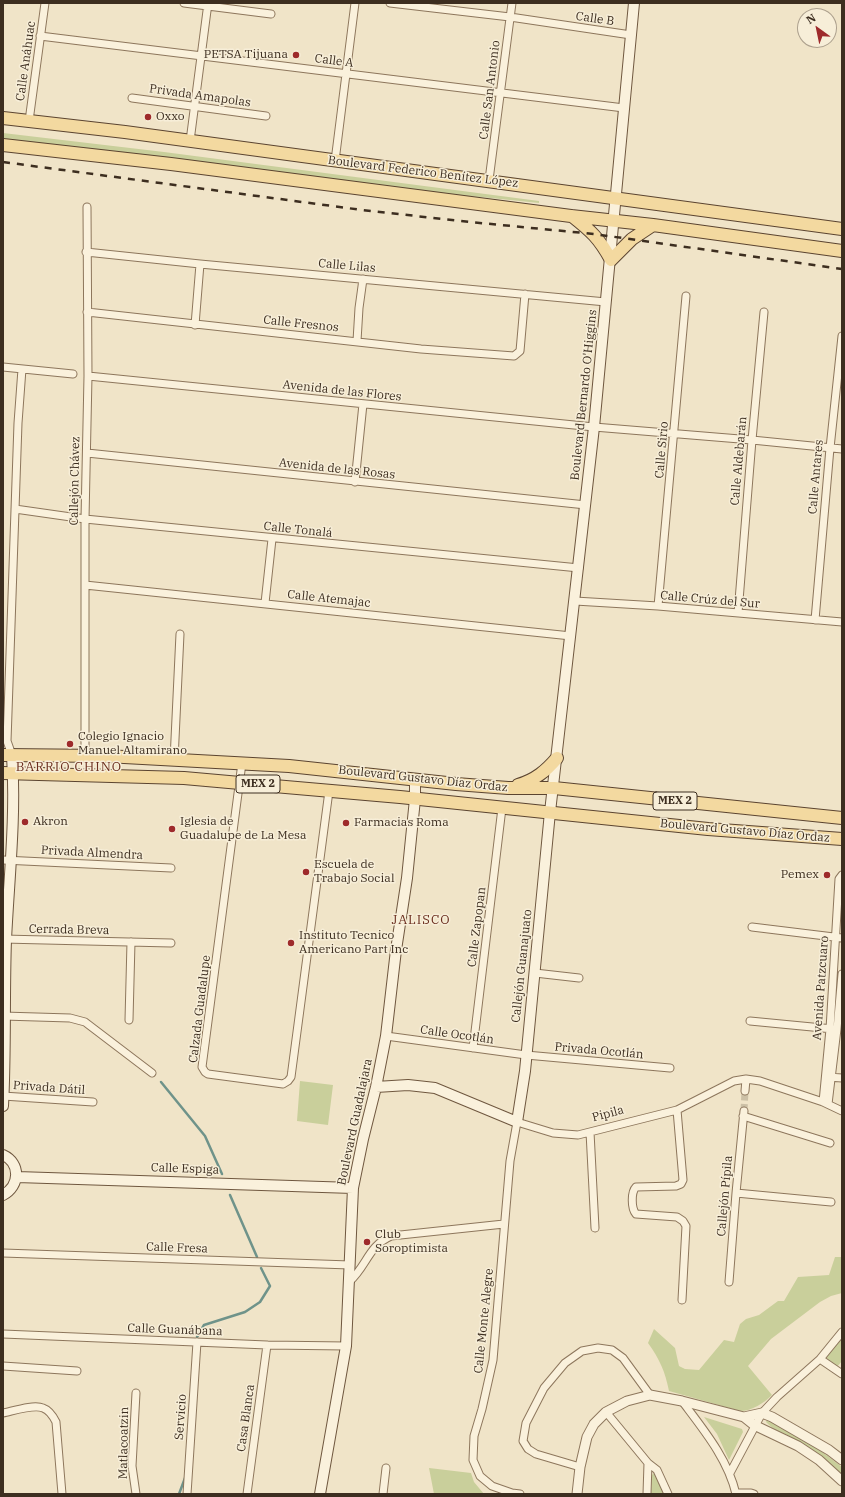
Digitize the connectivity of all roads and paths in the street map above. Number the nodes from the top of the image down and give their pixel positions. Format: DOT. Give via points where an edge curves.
graph roads {
  1 [pos="45,3"];
  2 [pos="184,3"];
  3 [pos="355,3"];
  4 [pos="390,3"];
  5 [pos="512,3"];
  6 [pos="634,3"];
  7 [pos="208,4"];
  8 [pos="271,14"];
  9 [pos="510,17"];
  10 [pos="631,35"];
  11 [pos="40,36"];
  12 [pos="201,56"];
  13 [pos="346,74"];
  14 [pos="501,93"];
  15 [pos="132,98"];
  16 [pos="195,105"];
  17 [pos="624,108"];
  18 [pos="266,116"];
  19 [pos="3,118"];
  20 [pos="29,121"];
  21 [pos="190,141"];
  22 [pos="3,145"];
  23 [pos="335,161"];
  24 [pos="489,180"];
  25 [pos="616,198"];
  26 [pos="87,207"];
  27 [pos="571,216"];
  28 [pos="614,220"];
  29 [pos="653,225"];
  30 [pos="842,229"];
  31 [pos="842,251"];
  32 [pos="86,252"];
  33 [pos="610,260"];
  34 [pos="200,264"];
  35 [pos="363,279"];
  36 [pos="525,294"];
  37 [pos="686,296"];
  38 [pos="606,302"];
  39 [pos="87,312"];
  40 [pos="764,312"];
  41 [pos="195,324"];
  42 [pos="842,336"];
  43 [pos="357,341"];
  44 [pos="840,359"];
  45 [pos="3,367"];
  46 [pos="22,369"];
  47 [pos="73,374"];
  48 [pos="88,376"];
  49 [pos="363,404"];
  50 [pos="594,427"];
  51 [pos="674,433"];
  52 [pos="752,440"];
  53 [pos="830,448"];
  54 [pos="842,449"];
  55 [pos="87,453"];
  56 [pos="355,482"];
  57 [pos="586,505"];
  58 [pos="15,509"];
  59 [pos="85,519"];
  60 [pos="272,539"];
  61 [pos="579,568"];
  62 [pos="85,584"];
  63 [pos="575,601"];
  64 [pos="265,603"];
  65 [pos="658,606"];
  66 [pos="738,613"];
  67 [pos="815,620"];
  68 [pos="842,622"];
  69 [pos="180,634"];
  70 [pos="571,636"];
  71 [pos="7,741"];
  72 [pos="6,753"];
  73 [pos="85,755"];
  74 [pos="557,758"];
  75 [pos="174,760"];
  76 [pos="242,764"];
  77 [pos="8,773"];
  78 [pos="415,780"];
  79 [pos="240,782"];
  80 [pos="508,788"];
  81 [pos="554,788"];
  82 [pos="329,791"];
  83 [pos="415,800"];
  84 [pos="502,808"];
  85 [pos="550,812"];
  86 [pos="842,818"];
  87 [pos="842,839"];
  88 [pos="7,860"];
  89 [pos="171,868"];
  90 [pos="842,875"];
  91 [pos="752,927"];
  92 [pos="839,938"];
  93 [pos="5,939"];
  94 [pos="131,942"];
  95 [pos="171,943"];
  96 [pos="535,973"];
  97 [pos="842,974"];
  98 [pos="579,978"];
  99 [pos="4,1016"];
  100 [pos="129,1020"];
  101 [pos="750,1021"];
  102 [pos="836,1029"];
  103 [pos="386,1036"];
  104 [pos="473,1048"];
  105 [pos="526,1055"];
  106 [pos="670,1068"];
  107 [pos="152,1073"];
  108 [pos="829,1077"];
  109 [pos="842,1078"];
  110 [pos="746,1079"];
  111 [pos="376,1087"];
  112 [pos="745,1091"];
  113 [pos="3,1099"];
  114 [pos="93,1102"];
  115 [pos="826,1103"];
  116 [pos="677,1110"];
  117 [pos="842,1111"];
  118 [pos="517,1122"];
  119 [pos="590,1132"];
  120 [pos="830,1143"];
  121 [pos="3,1155"];
  122 [pos="16,1177"];
  123 [pos="354,1188"];
  124 [pos="736,1193"];
  125 [pos="3,1195"];
  126 [pos="831,1202"];
  127 [pos="504,1224"];
  128 [pos="595,1228"];
  129 [pos="3,1253"];
  130 [pos="350,1265"];
  131 [pos="349,1282"];
  132 [pos="729,1282"];
  133 [pos="682,1300"];
  134 [pos="842,1332"];
  135 [pos="4,1334"];
  136 [pos="197,1342"];
  137 [pos="267,1345"];
  138 [pos="346,1346"];
  139 [pos="820,1359"];
  140 [pos="3,1366"];
  141 [pos="77,1371"];
  142 [pos="842,1374"];
  143 [pos="136,1393"];
  144 [pos="650,1395"];
  145 [pos="682,1401"];
  146 [pos="606,1412"];
  147 [pos="3,1413"];
  148 [pos="762,1413"];
  149 [pos="744,1417"];
  150 [pos="754,1425"];
  151 [pos="842,1460"];
  152 [pos="648,1463"];
  153 [pos="580,1467"];
  154 [pos="386,1468"];
  155 [pos="730,1473"];
  156 [pos="842,1481"];
  157 [pos="62,1494"];
  158 [pos="136,1494"];
  159 [pos="187,1494"];
  160 [pos="248,1494"];
  161 [pos="320,1494"];
  162 [pos="383,1494"];
  163 [pos="520,1494"];
  164 [pos="577,1494"];
  165 [pos="647,1494"];
  166 [pos="668,1494"];
  167 [pos="736,1494"];
  168 [pos="754,1494"];
  1 -- 11 [label="street, Calle Anáhuac"];
  2 -- 7 [label="street"];
  3 -- 13 [label="street"];
  4 -- 9 [label="street, Calle B"];
  5 -- 9 [label="street, Calle San Antonio"];
  6 -- 10 [label="main road, Boulevard Bernardo O'Higgins"];
  7 -- 8 [label="street"];
  7 -- 12 [label="street"];
  9 -- 10 [label="street, Calle B"];
  9 -- 14 [label="street, Calle San Antonio"];
  10 -- 17 [label="main road, Boulevard Bernardo O'Higgins"];
  11 -- 12 [label="street, Calle A"];
  11 -- 20 [label="street, Calle Anáhuac"];
  12 -- 13 [label="street, Calle A"];
  12 -- 16 [label="street"];
  13 -- 14 [label="street, Calle A"];
  13 -- 23 [label="street"];
  14 -- 17 [label="street, Calle A"];
  14 -- 24 [label="street, Calle San Antonio"];
  15 -- 16 [label="street, Privada Amapolas"];
  16 -- 18 [label="street, Privada Amapolas"];
  16 -- 21 [label="street"];
  17 -- 25 [label="main road, Boulevard Bernardo O'Higgins"];
  19 -- 20 [label="main road, Boulevard Federico Benítez López"];
  20 -- 21 [label="main road, Boulevard Federico Benítez López"];
  21 -- 23 [label="main road, Boulevard Federico Benítez López"];
  22 -- 27 [label="main road, Boulevard Federico Benítez López"];
  23 -- 24 [label="main road, Boulevard Federico Benítez López"];
  24 -- 25 [label="main road, Boulevard Federico Benítez López"];
  25 -- 28 [label="main road, Boulevard Bernardo O'Higgins"];
  25 -- 30 [label="main road, Boulevard Federico Benítez López"];
  26 -- 32 [label="street, Callejón Chávez"];
  27 -- 28 [label="main road, Boulevard Federico Benítez López"];
  27 -- 33 [label="main road" via="594,234"];
  28 -- 29 [label="main road, Boulevard Federico Benítez López"];
  28 -- 33 [label="main road, Boulevard Bernardo O'Higgins"];
  29 -- 31 [label="main road, Boulevard Federico Benítez López"];
  29 -- 33 [label="main road" via="632,239"];
  32 -- 34 [label="street, Calle Lilas"];
  32 -- 39 [label="street, Callejón Chávez"];
  33 -- 38 [label="main road, Boulevard Bernardo O'Higgins"];
  34 -- 35 [label="street, Calle Lilas"];
  34 -- 41 [label="street"];
  35 -- 36 [label="street, Calle Lilas"];
  35 -- 43 [label="street"];
  36 -- 38 [label="street, Calle Lilas"];
  36 -- 43 [label="street, Calle Fresnos" via="520,351 514,356"];
  37 -- 51 [label="street, Calle Sirio"];
  38 -- 50 [label="main road, Boulevard Bernardo O'Higgins"];
  39 -- 41 [label="street, Calle Fresnos"];
  39 -- 48 [label="street, Callejón Chávez"];
  40 -- 52 [label="street, Calle Aldebarán"];
  41 -- 43 [label="street, Calle Fresnos"];
  42 -- 44 [label="street, Calle Antares"];
  44 -- 53 [label="street, Calle Antares"];
  45 -- 46 [label="street"];
  46 -- 47 [label="street"];
  46 -- 58 [label="street"];
  48 -- 49 [label="street, Avenida de las Flores"];
  48 -- 55 [label="street, Callejón Chávez"];
  49 -- 50 [label="street, Avenida de las Flores"];
  49 -- 56 [label="street"];
  50 -- 51 [label="street, Avenida de las Flores"];
  50 -- 57 [label="main road, Boulevard Bernardo O'Higgins"];
  51 -- 52 [label="street, Avenida de las Flores"];
  51 -- 65 [label="street, Calle Sirio"];
  52 -- 53 [label="street, Avenida de las Flores"];
  52 -- 66 [label="street, Calle Aldebarán"];
  53 -- 54 [label="street, Avenida de las Flores"];
  53 -- 67 [label="street, Calle Antares"];
  55 -- 56 [label="street, Avenida de las Rosas"];
  55 -- 59 [label="street, Callejón Chávez"];
  56 -- 57 [label="street, Avenida de las Rosas"];
  57 -- 61 [label="main road, Boulevard Bernardo O'Higgins"];
  58 -- 59 [label="street, Calle Tonalá"];
  58 -- 71 [label="street"];
  59 -- 60 [label="street, Calle Tonalá"];
  59 -- 62 [label="street, Callejón Chávez"];
  60 -- 61 [label="street, Calle Tonalá"];
  60 -- 64 [label="street"];
  61 -- 63 [label="main road, Boulevard Bernardo O'Higgins"];
  62 -- 64 [label="street, Calle Atemajac"];
  62 -- 73 [label="street, Callejón Chávez"];
  63 -- 65 [label="street, Calle Crúz del Sur"];
  63 -- 70 [label="main road, Boulevard Bernardo O'Higgins"];
  64 -- 70 [label="street, Calle Atemajac"];
  65 -- 66 [label="street, Calle Crúz del Sur"];
  66 -- 67 [label="street, Calle Crúz del Sur"];
  67 -- 68 [label="street, Calle Crúz del Sur"];
  69 -- 75 [label="street"];
  70 -- 74 [label="main road, Boulevard Bernardo O'Higgins"];
  71 -- 72 [label="street"];
  71 -- 72 [label="street"];
  72 -- 73 [label="main road, Boulevard Gustavo Díaz Ordaz / MEX 2"];
  72 -- 77 [label="main road"];
  73 -- 75 [label="main road, Boulevard Gustavo Díaz Ordaz / MEX 2"];
  74 -- 80 [label="main road" via="542,774 529,782"];
  74 -- 81 [label="main road, Boulevard Bernardo O'Higgins"];
  75 -- 76 [label="main road, Boulevard Gustavo Díaz Ordaz / MEX 2"];
  76 -- 78 [label="main road, Boulevard Gustavo Díaz Ordaz / MEX 2" via="289,766"];
  76 -- 79 [label="street, Calzada Guadalupe"];
  77 -- 79 [label="main road, Boulevard Gustavo Díaz Ordaz / MEX 2"];
  77 -- 88 [label="main road"];
  78 -- 80 [label="main road, Boulevard Gustavo Díaz Ordaz / MEX 2"];
  78 -- 83 [label="main road, Boulevard Guadalajara"];
  79 -- 82 [label="main road, Boulevard Gustavo Díaz Ordaz / MEX 2"];
  79 -- 82 [label="street, Calzada Guadalupe" via="202,1067 208,1074 283,1084 291,1077"];
  80 -- 81 [label="main road, Boulevard Gustavo Díaz Ordaz / MEX 2"];
  81 -- 85 [label="main road, Callejón Guanajuato"];
  81 -- 86 [label="main road, Boulevard Gustavo Díaz Ordaz / MEX 2"];
  82 -- 83 [label="main road, Boulevard Gustavo Díaz Ordaz / MEX 2"];
  83 -- 84 [label="main road, Boulevard Gustavo Díaz Ordaz / MEX 2"];
  83 -- 103 [label="main road, Boulevard Guadalajara"];
  84 -- 85 [label="main road, Boulevard Gustavo Díaz Ordaz / MEX 2"];
  84 -- 104 [label="street, Calle Zapopan"];
  85 -- 87 [label="main road, Boulevard Gustavo Díaz Ordaz / MEX 2" via="708,829"];
  85 -- 96 [label="main road, Callejón Guanajuato"];
  88 -- 89 [label="street, Privada Almendra"];
  88 -- 93 [label="main road"];
  90 -- 92 [label="street, Avenida Patzcuaro"];
  91 -- 92 [label="street"];
  92 -- 102 [label="street, Avenida Patzcuaro"];
  93 -- 94 [label="street, Cerrada Breva"];
  93 -- 99 [label="main road"];
  94 -- 95 [label="street, Cerrada Breva"];
  94 -- 100 [label="street"];
  96 -- 98 [label="street"];
  96 -- 105 [label="main road, Callejón Guanajuato"];
  97 -- 102 [label="street, Avenida Patzcuaro"];
  99 -- 107 [label="street" via="70,1018 85,1022"];
  99 -- 113 [label="main road"];
  101 -- 102 [label="street"];
  102 -- 108 [label="street, Avenida Patzcuaro"];
  103 -- 104 [label="street, Calle Ocotlán"];
  103 -- 111 [label="main road, Boulevard Guadalajara"];
  104 -- 105 [label="street, Calle Ocotlán"];
  105 -- 106 [label="street, Privada Ocotlán"];
  105 -- 118 [label="main road, Callejón Guanajuato"];
  108 -- 109 [label="street"];
  108 -- 115 [label="street, Avenida Patzcuaro"];
  110 -- 112 [label="street"];
  110 -- 115 [label="street, Pipila" via="760,1081"];
  110 -- 116 [label="street, Pipila" via="734,1081"];
  111 -- 118 [label="main road, Pipila" via="408,1085 435,1088"];
  111 -- 123 [label="main road, Boulevard Guadalajara"];
  113 -- 114 [label="street, Privada Dátil"];
  115 -- 117 [label="street, Pipila"];
  116 -- 119 [label="street, Pipila"];
  116 -- 133 [label="street" via="683,1180 676,1186 636,1187 633,1192 633,1210 636,1214 677,1217 686,1226"];
  118 -- 119 [label="street, Pipila" via="553,1133 578,1135"];
  118 -- 127 [label="street, Calle Monte Alegre" via="510,1161"];
  119 -- 128 [label="street"];
  120 -- 124 [label="street, Callejón Pípila" via="743,1113"];
  121 -- 122 [label="main road" via="16,1169"];
  122 -- 123 [label="main road, Calle Espiga"];
  122 -- 125 [label="main road" via="14,1185"];
  123 -- 130 [label="main road, Boulevard Guadalajara"];
  124 -- 126 [label="street"];
  124 -- 132 [label="street, Callejón Pípila"];
  127 -- 131 [label="street" via="391,1236 375,1245 359,1272"];
  127 -- 163 [label="street, Calle Monte Alegre" via="493,1360 474,1436 473,1460 480,1476 492,1486"];
  129 -- 130 [label="street, Calle Fresa"];
  130 -- 131 [label="main road, Boulevard Guadalajara"];
  131 -- 138 [label="main road, Boulevard Guadalajara"];
  134 -- 139 [label="street"];
  135 -- 136 [label="street, Calle Guanábana"];
  136 -- 137 [label="street, Calle Guanábana"];
  136 -- 159 [label="street, Servicio"];
  137 -- 138 [label="street, Calle Guanábana"];
  137 -- 160 [label="street, Casa Blanca"];
  138 -- 161 [label="main road, Boulevard Guadalajara"];
  139 -- 142 [label="street"];
  139 -- 148 [label="street"];
  140 -- 141 [label="street"];
  143 -- 158 [label="street, Matlacoatzin" via="132,1466"];
  144 -- 145 [label="street"];
  144 -- 146 [label="street" via="627,1401"];
  144 -- 153 [label="street" via="623,1358 612,1350 598,1348 582,1351 565,1363 544,1388 526,1423 523,1441 528,1449 536,1454"];
  145 -- 149 [label="street"];
  145 -- 155 [label="street" via="708,1436"];
  146 -- 152 [label="street"];
  146 -- 153 [label="street" via="594,1424 587,1437"];
  147 -- 157 [label="street" via="36,1407 44,1408 51,1413 56,1422"];
  148 -- 149 [label="street"];
  148 -- 150 [label="street"];
  148 -- 151 [label="street"];
  149 -- 150 [label="street"];
  150 -- 155 [label="street"];
  150 -- 156 [label="street" via="798,1446"];
  152 -- 165 [label="street"];
  152 -- 166 [label="street" via="657,1470"];
  153 -- 164 [label="street"];
  154 -- 162 [label="street"];
  155 -- 167 [label="street"];
  167 -- 168 [label="street"];
}
